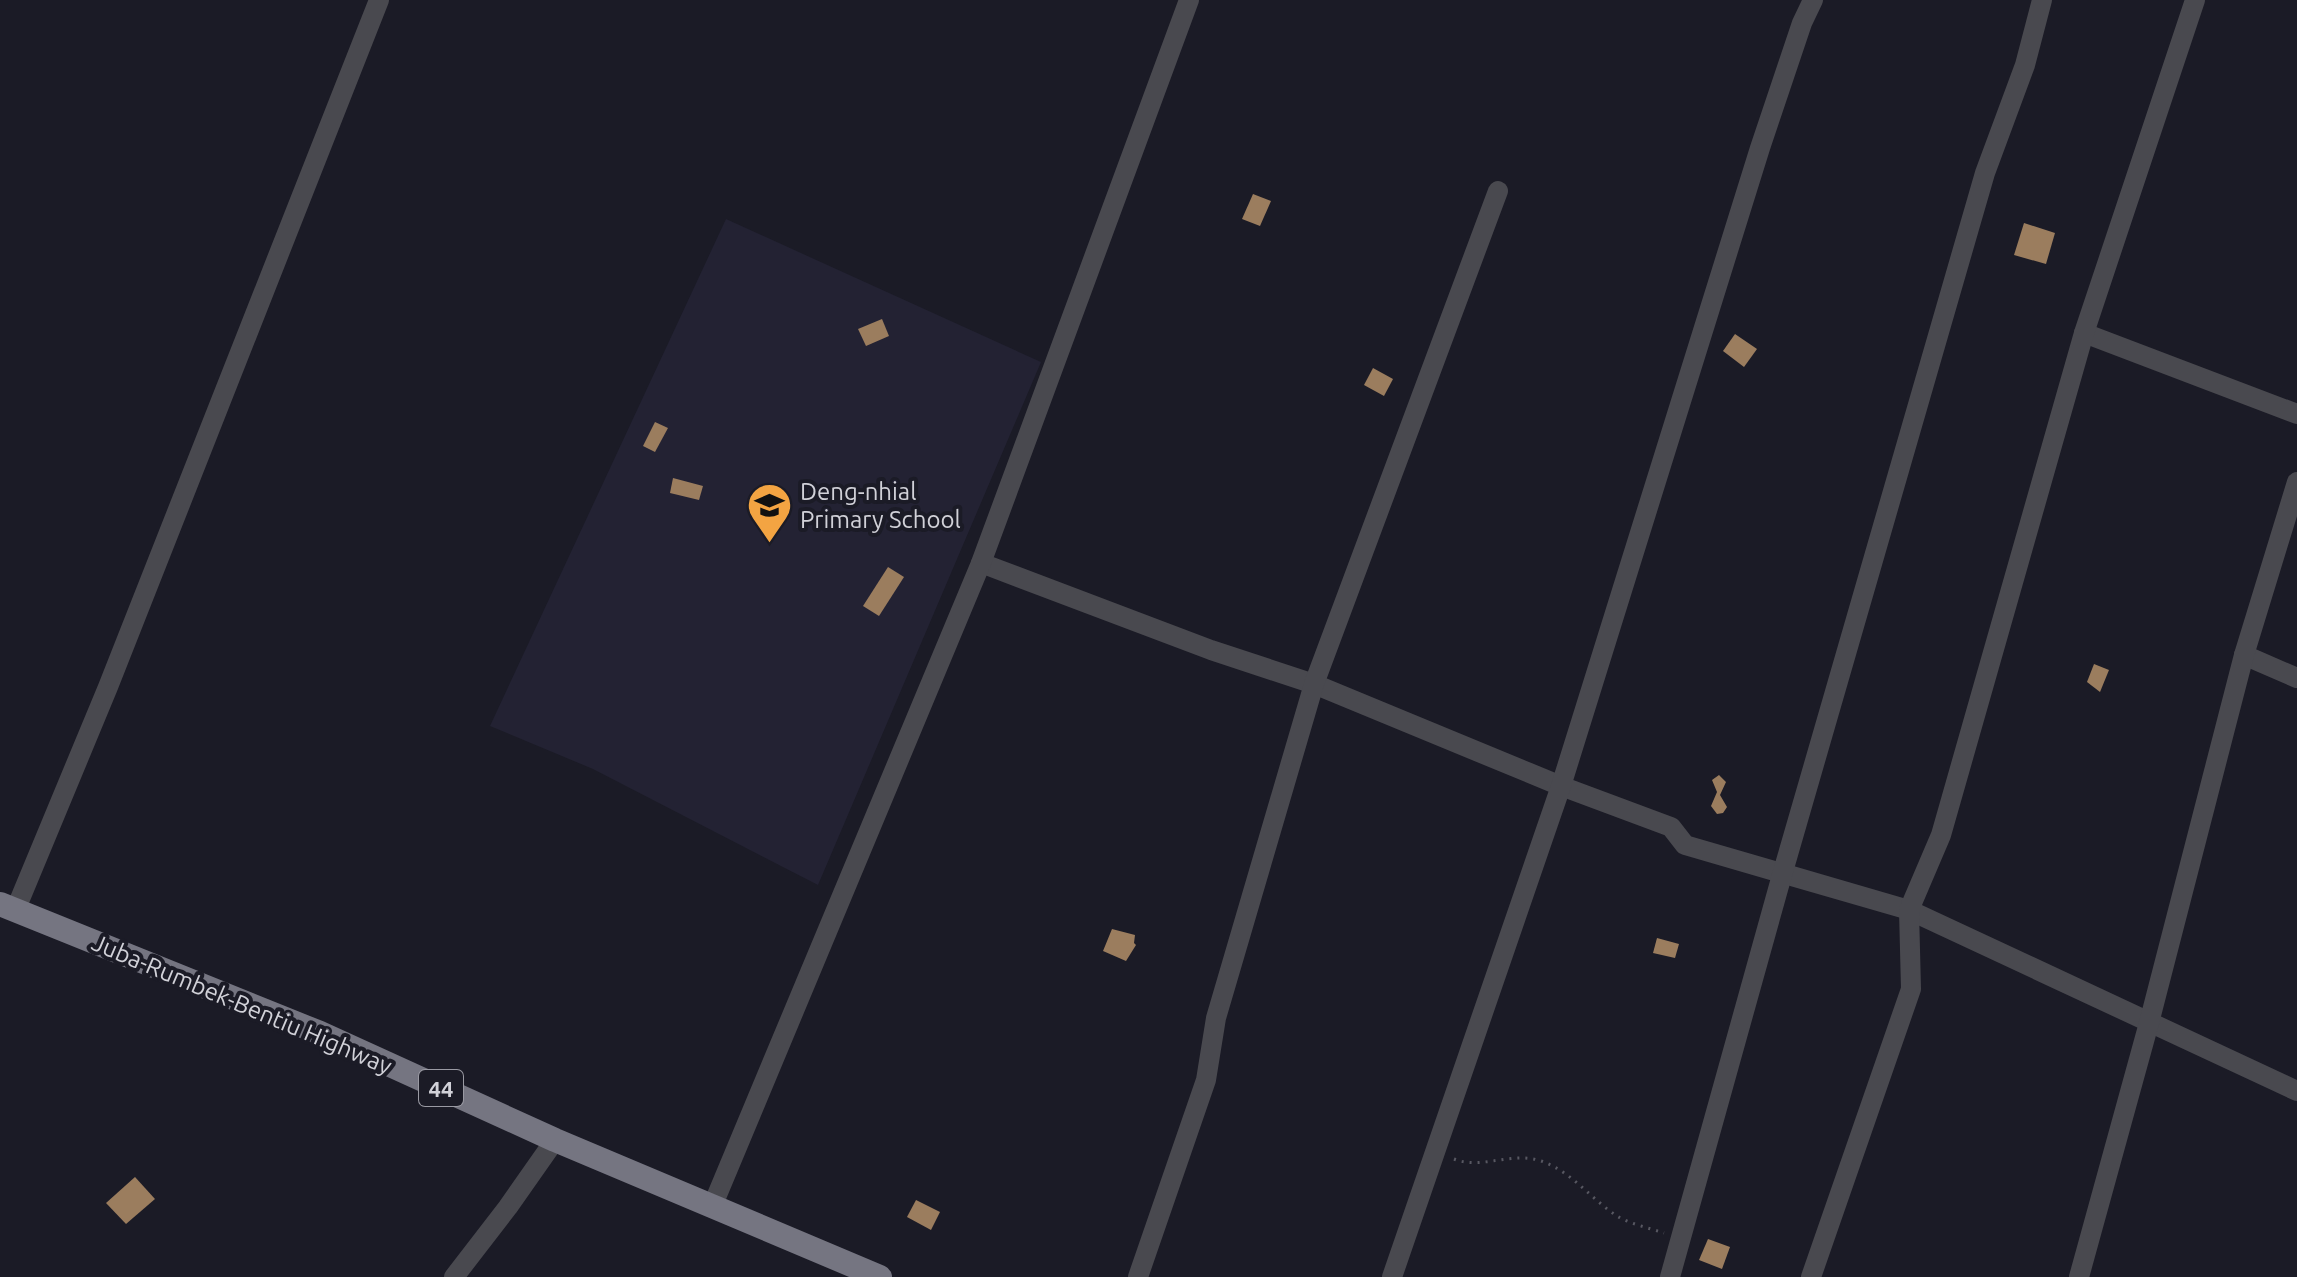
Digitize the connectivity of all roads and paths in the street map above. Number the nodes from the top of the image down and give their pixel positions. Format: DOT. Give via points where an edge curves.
graph roads {
  1 [pos="379,0"];
  2 [pos="1189,0"];
  3 [pos="1813,0"];
  4 [pos="2042,0"];
  5 [pos="2195,0"];
  6 [pos="1498,191"];
  7 [pos="2084,333"];
  8 [pos="2297,414"];
  9 [pos="2297,482"];
  10 [pos="981,563"];
  11 [pos="2244,655"];
  12 [pos="2297,678"];
  13 [pos="1314,684"];
  14 [pos="1561,786"];
  15 [pos="1782,875"];
  16 [pos="8,907"];
  17 [pos="1909,910"];
  18 [pos="2149,1023"];
  19 [pos="2296,1089"];
  20 [pos="555,1140"];
  21 [pos="1436,1152"];
  22 [pos="712,1207"];
  23 [pos="1681,1240"];
  24 [pos="454,1277"];
  25 [pos="880,1277"];
  26 [pos="1138,1277"];
  27 [pos="1392,1277"];
  28 [pos="1670,1277"];
  29 [pos="1811,1277"];
  30 [pos="2079,1277"];
  1 -- 16 [label="street" via="108,687"];
  2 -- 10 [label="street"];
  3 -- 14 [label="street" via="1760,148"];
  4 -- 15 [label="street" via="2025,65 1985,173"];
  5 -- 7 [label="street"];
  6 -- 13 [label="street"];
  7 -- 8 [label="street"];
  7 -- 17 [label="street" via="1941,835"];
  9 -- 11 [label="street"];
  10 -- 13 [label="street"];
  10 -- 22 [label="street"];
  11 -- 12 [label="street"];
  11 -- 18 [label="street"];
  13 -- 14 [label="street"];
  13 -- 26 [label="street" via="1216,1018 1206,1080"];
  14 -- 15 [label="street" via="1671,827 1685,845"];
  14 -- 21 [label="street"];
  15 -- 17 [label="street"];
  15 -- 23 [label="street"];
  16 -- 20 [label="main road, Juba-Rumbek-Bentiu Highway / 44" via="320,1033"];
  17 -- 18 [label="street"];
  17 -- 29 [label="street" via="1911,989"];
  18 -- 19 [label="street"];
  18 -- 30 [label="street"];
  20 -- 22 [label="main road, Juba-Rumbek-Bentiu Highway / 44"];
  20 -- 24 [label="street"];
  21 -- 23 [label="path" via="1465,1164 1540,1160 1618,1217"];
  21 -- 27 [label="street"];
  22 -- 25 [label="main road, Juba-Rumbek-Bentiu Highway / 44"];
  23 -- 28 [label="street"];
}
